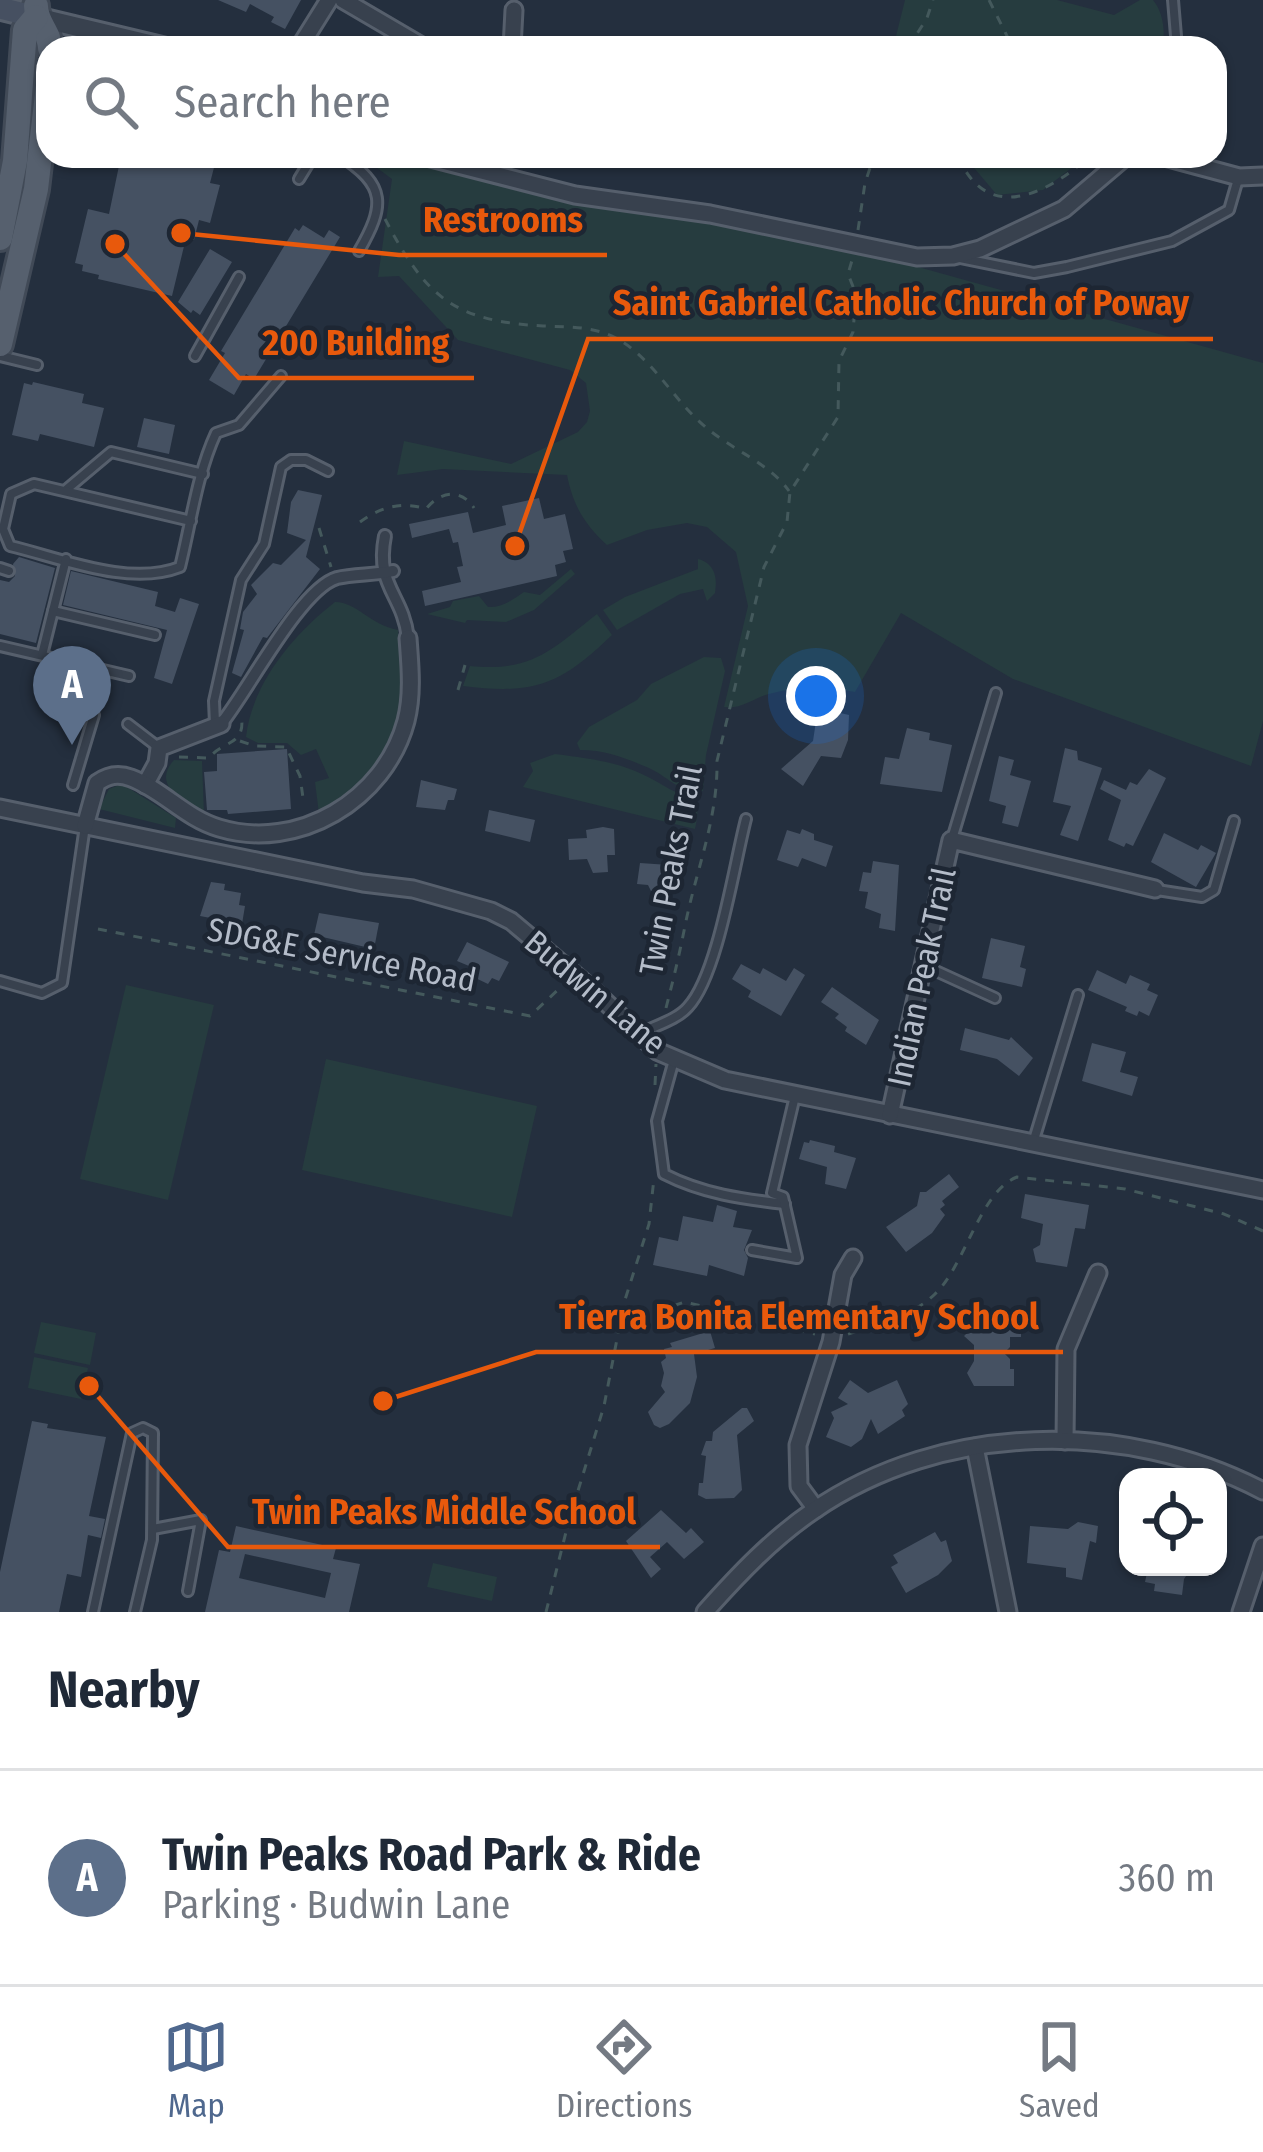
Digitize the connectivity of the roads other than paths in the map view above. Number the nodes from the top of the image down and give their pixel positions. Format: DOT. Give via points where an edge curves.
graph roads {
  1 [pos="329,0"];
  2 [pos="343,0"];
  3 [pos="1173,0"];
  4 [pos="0,8"];
  5 [pos="36,8"];
  6 [pos="514,10"];
  7 [pos="49,36"];
  8 [pos="127,36"];
  9 [pos="306,36"];
  10 [pos="404,36"];
  11 [pos="513,36"];
  12 [pos="1176,36"];
  13 [pos="38,168"];
  14 [pos="305,168"];
  15 [pos="360,168"];
  16 [pos="470,168"];
  17 [pos="1112,168"];
  18 [pos="1206,168"];
  19 [pos="1263,176"];
  20 [pos="1239,177"];
  21 [pos="299,178"];
  22 [pos="0,238"];
  23 [pos="358,251"];
  24 [pos="952,256"];
  25 [pos="239,277"];
  26 [pos="0,344"];
  27 [pos="0,356"];
  28 [pos="195,356"];
  29 [pos="37,365"];
  30 [pos="281,376"];
  31 [pos="328,472"];
  32 [pos="203,474"];
  33 [pos="68,489"];
  34 [pos="191,521"];
  35 [pos="385,536"];
  36 [pos="66,559"];
  37 [pos="388,572"];
  38 [pos="53,611"];
  39 [pos="155,635"];
  40 [pos="408,638"];
  41 [pos="0,646"];
  42 [pos="42,655"];
  43 [pos="129,676"];
  44 [pos="996,693"];
  45 [pos="94,715"];
  46 [pos="128,724"];
  47 [pos="218,724"];
  48 [pos="159,748"];
  49 [pos="74,785"];
  50 [pos="145,785"];
  51 [pos="0,808"];
  52 [pos="746,819"];
  53 [pos="1234,821"];
  54 [pos="85,826"];
  55 [pos="951,840"];
  56 [pos="1155,889"];
  57 [pos="923,965"];
  58 [pos="0,981"];
  59 [pos="1078,994"];
  60 [pos="995,998"];
  61 [pos="638,1034"];
  62 [pos="675,1058"];
  63 [pos="795,1094"];
  64 [pos="890,1115"];
  65 [pos="1033,1145"];
  66 [pos="1263,1190"];
  67 [pos="785,1204"];
  68 [pos="752,1250"];
  69 [pos="853,1258"];
  70 [pos="1098,1273"];
  71 [pos="1065,1441"];
  72 [pos="975,1447"];
  73 [pos="1263,1491"];
  74 [pos="816,1509"];
  75 [pos="153,1529"];
  76 [pos="1263,1546"];
  77 [pos="188,1591"];
  78 [pos="93,1612"];
  79 [pos="135,1612"];
  80 [pos="705,1612"];
  81 [pos="1008,1612"];
  82 [pos="1241,1612"];
  1 -- 9 [label="street"];
  2 -- 10 [label="street"];
  3 -- 12 [label="lane"];
  4 -- 5 [label="main road"];
  5 -- 7 [label="main road"];
  5 -- 8 [label="street"];
  5 -- 22 [label="main road" via="25,30"];
  6 -- 11 [label="street"];
  13 -- 26 [label="main road"];
  14 -- 21 [label="lane"];
  15 -- 23 [label="lane" via="378,204"];
  16 -- 24 [label="street" via="575,195 917,257"];
  17 -- 24 [label="street" via="1064,209"];
  18 -- 20 [label="street"];
  19 -- 20 [label="street"];
  20 -- 24 [label="lane" via="1229,210 1172,241 1034,272"];
  25 -- 28 [label="lane"];
  27 -- 29 [label="lane"];
  30 -- 32 [label="lane" via="239,425 217,433"];
  31 -- 47 [label="lane" via="306,460 281,467 264,544 241,580 214,701"];
  32 -- 33 [label="lane" via="111,452"];
  32 -- 34 [label="lane"];
  33 -- 34 [label="lane"];
  33 -- 36 [label="lane" via="34,484 11,494 3,530 10,546"];
  34 -- 36 [label="lane" via="180,567 162,574"];
  35 -- 37 [label="street"];
  36 -- 38 [label="lane"];
  37 -- 40 [label="street"];
  37 -- 47 [label="street" via="333,580 307,602"];
  38 -- 39 [label="lane"];
  38 -- 42 [label="lane"];
  40 -- 50 [label="street" via="408,707 397,745 369,787 325,819 278,833 223,830"];
  41 -- 42 [label="lane"];
  42 -- 43 [label="lane"];
  44 -- 55 [label="lane"];
  45 -- 49 [label="lane"];
  46 -- 48 [label="lane"];
  47 -- 48 [label="street"];
  48 -- 50 [label="street"];
  50 -- 54 [label="street" via="102,778"];
  51 -- 54 [label="street, Budwin Lane"];
  52 -- 61 [label="lane" via="702,983 685,1011"];
  53 -- 56 [label="lane" via="1214,890 1202,897"];
  54 -- 58 [label="lane" via="62,983 42,993"];
  54 -- 61 [label="street, Budwin Lane" via="491,911"];
  55 -- 56 [label="street"];
  55 -- 57 [label="street, Indian Peak Trail"];
  57 -- 60 [label="lane"];
  57 -- 64 [label="street, Indian Peak Trail"];
  59 -- 65 [label="lane"];
  61 -- 62 [label="street, Budwin Lane"];
  62 -- 63 [label="street, Budwin Lane" via="725,1080"];
  62 -- 67 [label="lane" via="657,1121 664,1174 690,1188"];
  63 -- 64 [label="street, Budwin Lane"];
  63 -- 67 [label="lane" via="772,1192"];
  64 -- 65 [label="street, Budwin Lane"];
  65 -- 66 [label="street, Budwin Lane"];
  67 -- 68 [label="lane" via="797,1258"];
  69 -- 74 [label="street" via="798,1445 799,1486"];
  70 -- 71 [label="street" via="1066,1348"];
  71 -- 72 [label="street"];
  71 -- 73 [label="street" via="1188,1460"];
  72 -- 74 [label="street" via="879,1475"];
  72 -- 81 [label="street"];
  74 -- 80 [label="street"];
  75 -- 77 [label="lane" via="201,1520"];
  75 -- 78 [label="lane" via="153,1433 137,1428"];
  75 -- 79 [label="lane"];
  76 -- 82 [label="street"];
}
